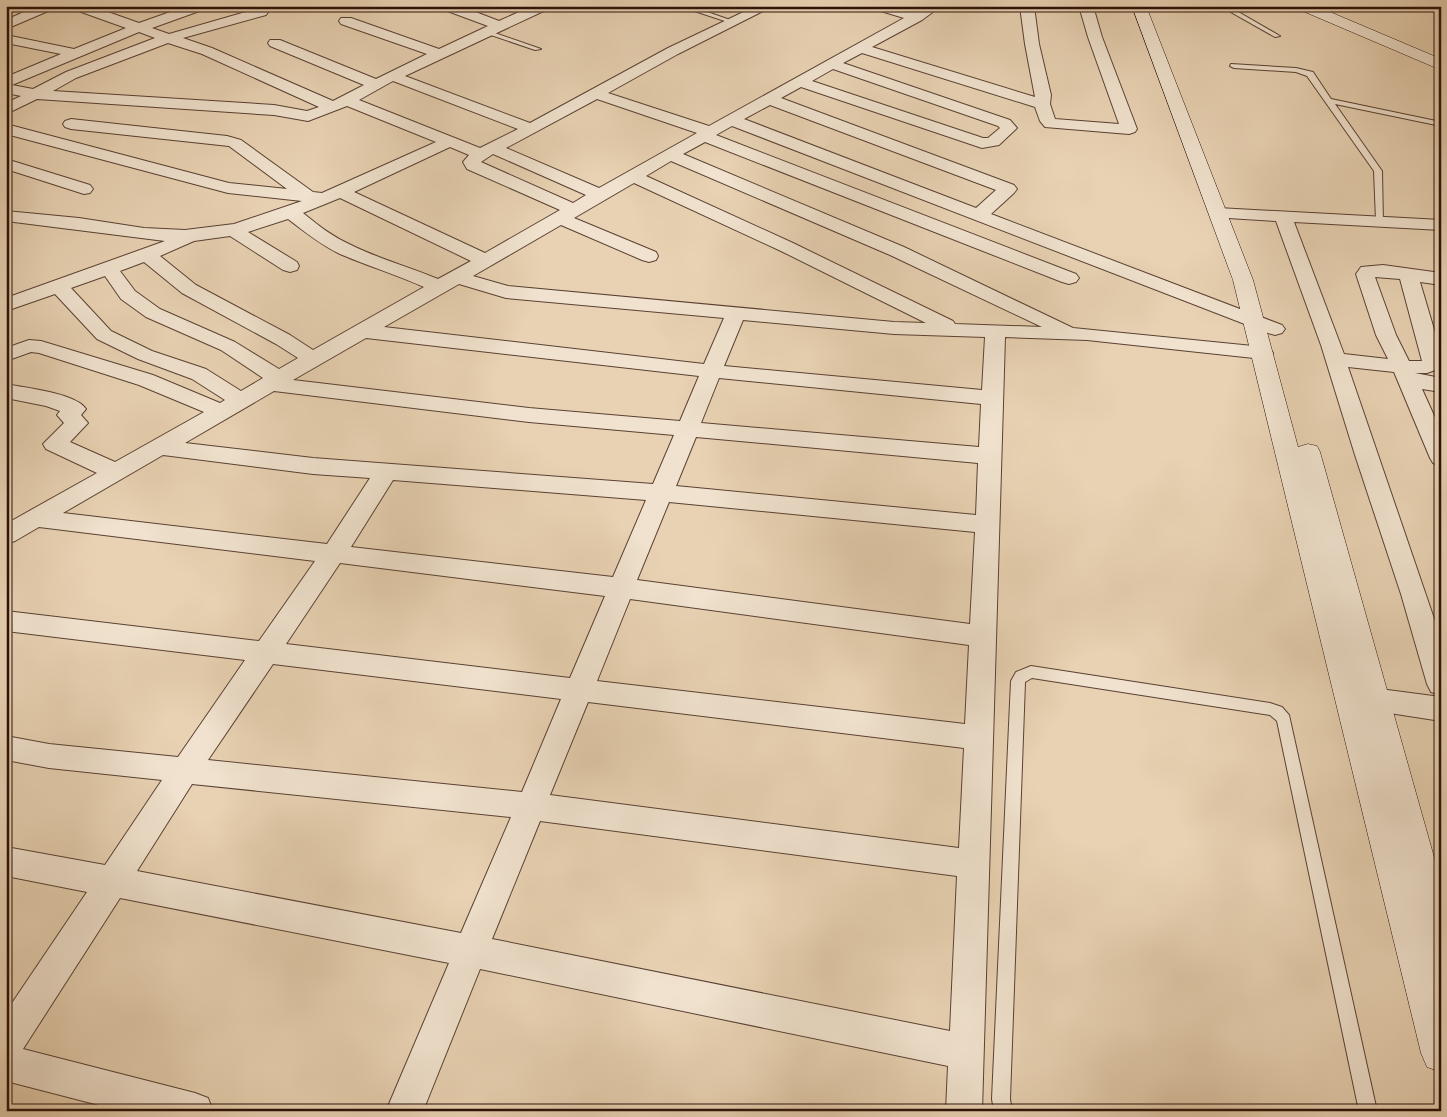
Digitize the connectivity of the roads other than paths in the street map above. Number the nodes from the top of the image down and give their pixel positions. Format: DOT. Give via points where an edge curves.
graph roads {
  1 [pos="48,6"];
  2 [pos="78,6"];
  3 [pos="200,6"];
  4 [pos="447,6"];
  5 [pos="543,6"];
  6 [pos="682,6"];
  7 [pos="766,6"];
  8 [pos="879,6"];
  9 [pos="934,6"];
  10 [pos="1027,6"];
  11 [pos="1086,6"];
  12 [pos="1139,6"];
  13 [pos="1150,6"];
  14 [pos="1223,6"];
  15 [pos="1303,6"];
  16 [pos="1313,6"];
  17 [pos="261,12"];
  18 [pos="917,17"];
  19 [pos="346,21"];
  20 [pos="733,22"];
  21 [pos="6,25"];
  22 [pos="140,27"];
  23 [pos="494,29"];
  24 [pos="1277,36"];
  25 [pos="168,38"];
  26 [pos="6,39"];
  27 [pos="275,44"];
  28 [pos="862,48"];
  29 [pos="538,49"];
  30 [pos="74,53"];
  31 [pos="439,54"];
  32 [pos="1441,58"];
  33 [pos="832,64"];
  34 [pos="1441,65"];
  35 [pos="1234,66"];
  36 [pos="392,76"];
  37 [pos="6,82"];
  38 [pos="800,82"];
  39 [pos="376,84"];
  40 [pos="6,88"];
  41 [pos="35,94"];
  42 [pos="596,94"];
  43 [pos="769,99"];
  44 [pos="1330,101"];
  45 [pos="340,103"];
  46 [pos="1042,104"];
  47 [pos="10,107"];
  48 [pos="194,120"];
  49 [pos="731,120"];
  50 [pos="71,124"];
  51 [pos="1441,124"];
  52 [pos="6,128"];
  53 [pos="532,129"];
  54 [pos="707,134"];
  55 [pos="450,141"];
  56 [pos="74,146"];
  57 [pos="487,151"];
  58 [pos="671,154"];
  59 [pos="6,164"];
  60 [pos="27,171"];
  61 [pos="633,176"];
  62 [pos="84,189"];
  63 [pos="324,195"];
  64 [pos="600,195"];
  65 [pos="291,212"];
  66 [pos="567,214"];
  67 [pos="1227,214"];
  68 [pos="978,215"];
  69 [pos="6,216"];
  70 [pos="1283,216"];
  71 [pos="1380,221"];
  72 [pos="1441,224"];
  73 [pos="233,230"];
  74 [pos="191,236"];
  75 [pos="148,255"];
  76 [pos="649,256"];
  77 [pos="486,260"];
  78 [pos="290,266"];
  79 [pos="109,268"];
  80 [pos="1408,274"];
  81 [pos="456,277"];
  82 [pos="1069,278"];
  83 [pos="1441,279"];
  84 [pos="58,286"];
  85 [pos="438,287"];
  86 [pos="6,305"];
  87 [pos="736,313"];
  88 [pos="1264,325"];
  89 [pos="1432,327"];
  90 [pos="955,330"];
  91 [pos="362,331"];
  92 [pos="995,331"];
  93 [pos="1074,334"];
  94 [pos="1263,353"];
  95 [pos="6,355"];
  96 [pos="314,359"];
  97 [pos="1335,359"];
  98 [pos="712,371"];
  99 [pos="1405,373"];
  100 [pos="274,381"];
  101 [pos="1441,385"];
  102 [pos="6,391"];
  103 [pos="992,398"];
  104 [pos="241,400"];
  105 [pos="221,411"];
  106 [pos="688,430"];
  107 [pos="159,447"];
  108 [pos="990,456"];
  109 [pos="1441,458"];
  110 [pos="116,472"];
  111 [pos="386,472"];
  112 [pos="662,493"];
  113 [pos="34,518"];
  114 [pos="987,525"];
  115 [pos="6,535"];
  116 [pos="333,554"];
  117 [pos="622,588"];
  118 [pos="6,621"];
  119 [pos="983,636"];
  120 [pos="265,652"];
  121 [pos="1441,684"];
  122 [pos="579,690"];
  123 [pos="1362,698"];
  124 [pos="1441,709"];
  125 [pos="979,738"];
  126 [pos="6,748"];
  127 [pos="185,770"];
  128 [pos="531,806"];
  129 [pos="6,861"];
  130 [pos="974,864"];
  131 [pos="111,882"];
  132 [pos="1441,949"];
  133 [pos="470,951"];
  134 [pos="6,1044"];
  135 [pos="966,1052"];
  136 [pos="1441,1053"];
  137 [pos="6,1063"];
  138 [pos="195,1111"];
  139 [pos="404,1111"];
  140 [pos="964,1111"];
  141 [pos="1003,1111"];
  142 [pos="1368,1111"];
  1 -- 21 [label="street"];
  2 -- 22 [label="street"];
  3 -- 22 [label="street"];
  4 -- 23 [label="street"];
  5 -- 23 [label="street"];
  6 -- 20 [label="lane"];
  7 -- 20 [label="street"];
  8 -- 18 [label="street"];
  9 -- 18 [label="street"];
  10 -- 46 [label="street"];
  11 -- 46 [label="street" via="1129,129 1051,124"];
  12 -- 67 [label="street"];
  13 -- 67 [label="street"];
  14 -- 24 [label="lane"];
  15 -- 34 [label="street"];
  16 -- 32 [label="street"];
  17 -- 25 [label="street"];
  18 -- 28 [label="street"];
  19 -- 31 [label="street"];
  20 -- 42 [label="street"];
  22 -- 25 [label="street"];
  22 -- 30 [label="street"];
  23 -- 29 [label="lane"];
  23 -- 31 [label="street"];
  25 -- 41 [label="street" via="71,75"];
  25 -- 45 [label="street"];
  26 -- 30 [label="street"];
  27 -- 39 [label="street"];
  28 -- 33 [label="street"];
  28 -- 46 [label="street"];
  30 -- 37 [label="street"];
  31 -- 36 [label="street"];
  33 -- 38 [label="street"];
  33 -- 38 [label="street" via="1004,123 1009,128 993,142 982,143"];
  35 -- 44 [label="lane" via="1307,72"];
  36 -- 39 [label="street"];
  36 -- 53 [label="street"];
  38 -- 43 [label="street"];
  39 -- 45 [label="street"];
  40 -- 41 [label="street"];
  41 -- 45 [label="street" via="274,110 308,116"];
  41 -- 47 [label="street"];
  42 -- 53 [label="street"];
  42 -- 54 [label="street"];
  43 -- 49 [label="street"];
  43 -- 68 [label="street" via="1008,188"];
  44 -- 51 [label="lane"];
  44 -- 71 [label="lane" via="1378,171"];
  45 -- 55 [label="street"];
  47 -- 48 [label="street"];
  49 -- 54 [label="street"];
  49 -- 68 [label="street"];
  50 -- 63 [label="street" via="235,143"];
  52 -- 56 [label="street"];
  53 -- 57 [label="street"];
  54 -- 58 [label="street"];
  54 -- 82 [label="street"];
  55 -- 57 [label="street"];
  55 -- 63 [label="street"];
  56 -- 60 [label="street"];
  56 -- 63 [label="street" via="228,188"];
  57 -- 64 [label="street"];
  57 -- 66 [label="street" via="473,159 473,165"];
  58 -- 61 [label="street"];
  58 -- 93 [label="street" via="898,251"];
  59 -- 60 [label="street"];
  60 -- 62 [label="street"];
  61 -- 64 [label="street"];
  61 -- 90 [label="street"];
  63 -- 65 [label="street"];
  63 -- 77 [label="street" via="380,208 439,240"];
  64 -- 66 [label="street"];
  65 -- 73 [label="street"];
  65 -- 85 [label="street" via="319,235 346,250 404,270"];
  66 -- 76 [label="street"];
  66 -- 77 [label="street"];
  67 -- 70 [label="street"];
  67 -- 88 [label="street" via="1243,280"];
  68 -- 88 [label="street"];
  69 -- 74 [label="street" via="126,232"];
  70 -- 71 [label="street"];
  70 -- 97 [label="street"];
  71 -- 72 [label="street"];
  73 -- 74 [label="street"];
  73 -- 78 [label="street"];
  74 -- 75 [label="street"];
  75 -- 79 [label="street"];
  75 -- 96 [label="street" via="190,290 290,341"];
  77 -- 81 [label="street"];
  79 -- 84 [label="street"];
  79 -- 100 [label="street" via="128,295 153,314 228,346"];
  80 -- 83 [label="street"];
  80 -- 89 [label="street"];
  80 -- 99 [label="street" via="1368,271 1365,274 1386,334"];
  81 -- 85 [label="street"];
  81 -- 87 [label="street" via="506,292"];
  84 -- 86 [label="street"];
  84 -- 104 [label="street" via="104,335 144,355 199,374"];
  85 -- 91 [label="street"];
  87 -- 90 [label="street" via="894,328"];
  87 -- 98 [label="street"];
  88 -- 94 [label="street"];
  88 -- 123 [label="street"];
  89 -- 99 [label="street" via="1432,364"];
  90 -- 92 [label="street"];
  91 -- 96 [label="street"];
  91 -- 98 [label="street"];
  92 -- 93 [label="street"];
  92 -- 103 [label="street"];
  93 -- 94 [label="street"];
  94 -- 123 [label="street"];
  95 -- 105 [label="street" via="29,346 41,347 146,380"];
  96 -- 100 [label="street"];
  97 -- 99 [label="street"];
  97 -- 121 [label="street"];
  98 -- 103 [label="street"];
  98 -- 106 [label="street"];
  99 -- 101 [label="street"];
  99 -- 109 [label="street"];
  100 -- 104 [label="street"];
  100 -- 106 [label="street" via="529,415"];
  102 -- 110 [label="street" via="51,400 75,409 68,415 76,423 54,444"];
  103 -- 108 [label="street"];
  104 -- 105 [label="street"];
  105 -- 107 [label="street"];
  106 -- 108 [label="street"];
  106 -- 112 [label="street"];
  107 -- 110 [label="street"];
  107 -- 111 [label="street"];
  108 -- 114 [label="street"];
  110 -- 113 [label="street"];
  111 -- 112 [label="street"];
  111 -- 116 [label="street"];
  112 -- 114 [label="street"];
  112 -- 117 [label="street"];
  113 -- 115 [label="street"];
  113 -- 116 [label="street"];
  114 -- 119 [label="street"];
  116 -- 117 [label="street"];
  116 -- 120 [label="street"];
  117 -- 119 [label="street"];
  117 -- 122 [label="street"];
  118 -- 120 [label="street"];
  119 -- 125 [label="street"];
  120 -- 122 [label="street"];
  120 -- 127 [label="street"];
  122 -- 125 [label="street"];
  122 -- 128 [label="street"];
  123 -- 124 [label="street"];
  123 -- 132 [label="street"];
  123 -- 136 [label="street"];
  125 -- 130 [label="street"];
  126 -- 127 [label="street" via="49,756"];
  127 -- 128 [label="street"];
  127 -- 131 [label="street"];
  128 -- 130 [label="street"];
  128 -- 133 [label="street"];
  129 -- 131 [label="street"];
  130 -- 135 [label="street"];
  131 -- 133 [label="street"];
  131 -- 134 [label="street"];
  133 -- 135 [label="street"];
  133 -- 139 [label="street"];
  135 -- 140 [label="street"];
  137 -- 138 [label="street"];
  141 -- 142 [label="lane" via="1018,681 1021,676 1032,672 1270,709 1282,714"];
}
